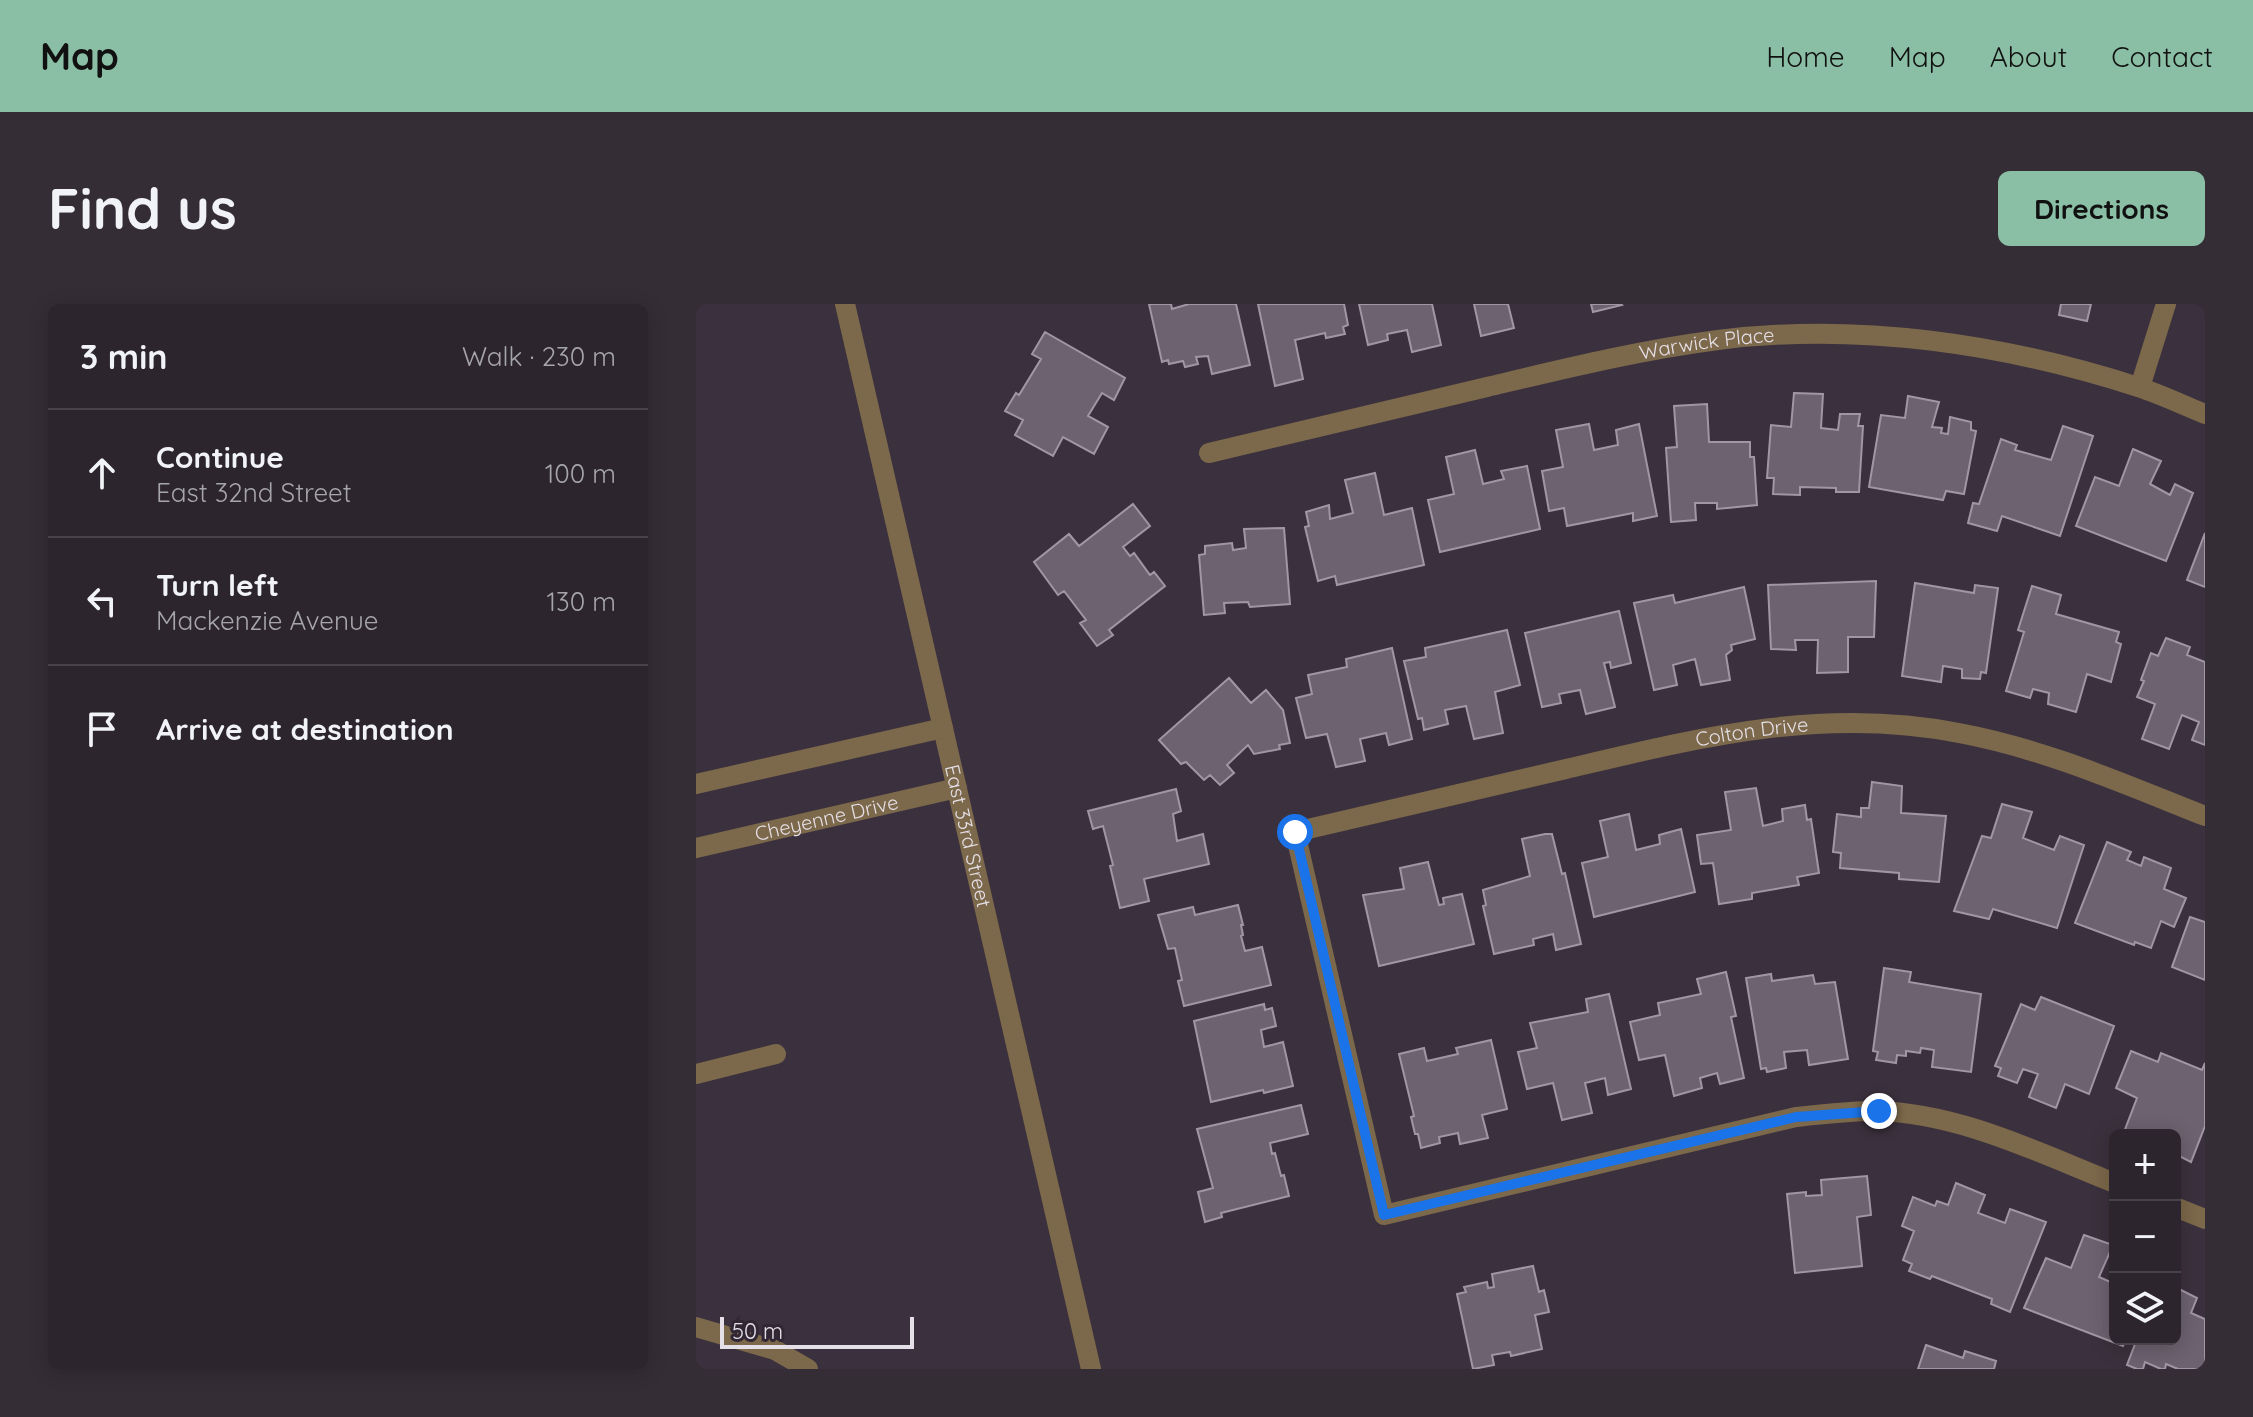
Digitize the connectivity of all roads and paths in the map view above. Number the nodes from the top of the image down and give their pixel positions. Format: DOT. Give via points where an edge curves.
graph roads {
  1 [pos="845,304"];
  2 [pos="2166,304"];
  3 [pos="2140,387"];
  4 [pos="2205,414"];
  5 [pos="1209,453"];
  6 [pos="943,728"];
  7 [pos="696,784"];
  8 [pos="957,788"];
  9 [pos="2205,816"];
  10 [pos="696,848"];
  11 [pos="776,1054"];
  12 [pos="696,1074"];
  13 [pos="2109,1181"];
  14 [pos="2181,1209"];
  15 [pos="2205,1219"];
  16 [pos="696,1327"];
  17 [pos="808,1369"];
  18 [pos="1091,1369"];
  1 -- 6 [label="street, East 33rd Street"];
  2 -- 3 [label="street"];
  3 -- 4 [label="street, Warwick Place"];
  3 -- 5 [label="street, Warwick Place" via="2061,364 1931,341 1795,335 1720,340 1593,362"];
  6 -- 7 [label="street"];
  6 -- 8 [label="street, East 33rd Street"];
  8 -- 10 [label="street, Cheyenne Drive"];
  8 -- 18 [label="street, East 33rd Street"];
  9 -- 13 [label="street, Colton Drive" via="2013,744 1893,724 1835,722 1729,732 1295,832 1384,1215 1796,1117 1841,1112 1879,1111 1962,1124"];
  11 -- 12 [label="street"];
  14 -- 15 [label="street"];
  16 -- 17 [label="street" via="775,1350"];
}
